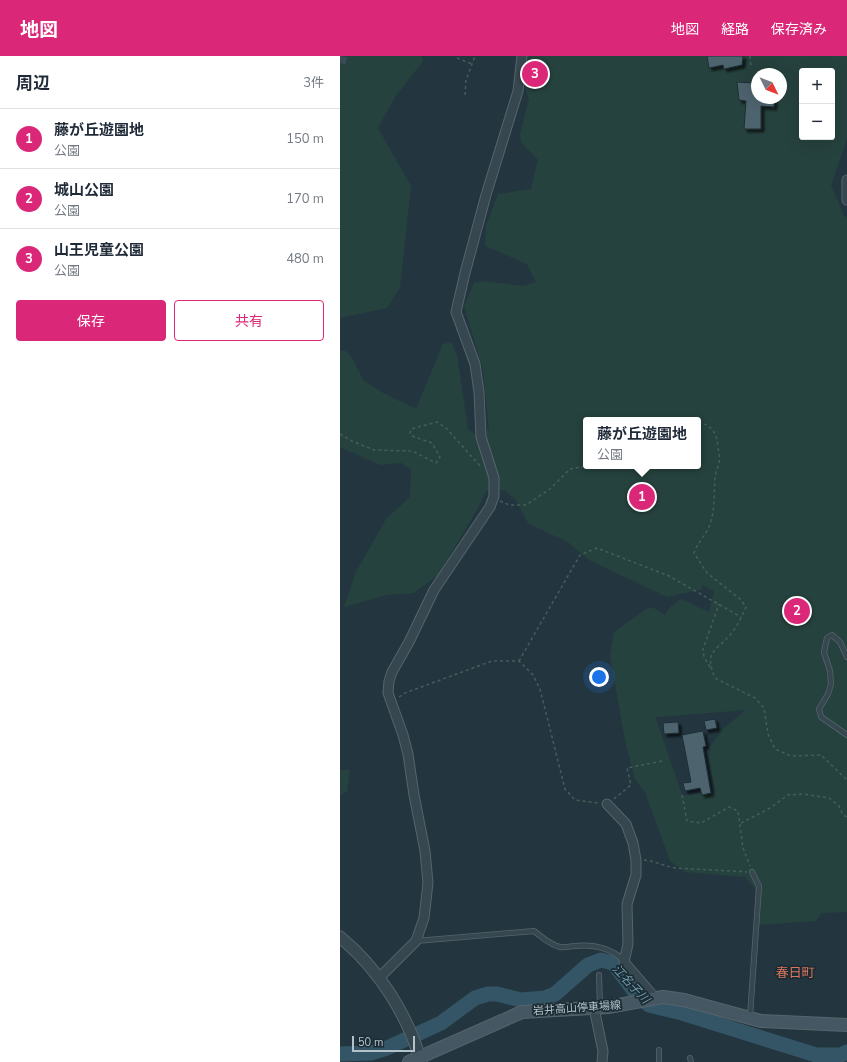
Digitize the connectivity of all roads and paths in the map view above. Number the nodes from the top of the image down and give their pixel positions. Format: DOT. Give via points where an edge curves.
graph roads {
  1 [pos="475,56"];
  2 [pos="522,56"];
  3 [pos="750,56"];
  4 [pos="457,58"];
  5 [pos="472,64"];
  6 [pos="750,66"];
  7 [pos="465,95"];
  8 [pos="847,180"];
  9 [pos="847,200"];
  10 [pos="701,423"];
  11 [pos="340,434"];
  12 [pos="583,467"];
  13 [pos="481,468"];
  14 [pos="494,496"];
  15 [pos="719,604"];
  16 [pos="741,617"];
  17 [pos="847,657"];
  18 [pos="519,661"];
  19 [pos="711,669"];
  20 [pos="392,702"];
  21 [pos="847,735"];
  22 [pos="662,761"];
  23 [pos="847,780"];
  24 [pos="682,795"];
  25 [pos="607,804"];
  26 [pos="847,817"];
  27 [pos="741,823"];
  28 [pos="636,860"];
  29 [pos="752,872"];
  30 [pos="340,937"];
  31 [pos="416,941"];
  32 [pos="624,962"];
  33 [pos="599,975"];
  34 [pos="379,978"];
  35 [pos="653,998"];
  36 [pos="597,1008"];
  37 [pos="750,1019"];
  38 [pos="847,1025"];
  39 [pos="659,1050"];
  40 [pos="417,1060"];
  41 [pos="602,1062"];
  42 [pos="659,1062"];
  1 -- 5 [label="path"];
  2 -- 14 [label="street" via="518,91 464,273 456,312 475,364 481,437 494,478"];
  3 -- 6 [label="path"];
  4 -- 5 [label="path"];
  5 -- 7 [label="path" via="466,80"];
  8 -- 9 [label="street"];
  10 -- 16 [label="path" via="715,431 718,438 719,462 715,476 712,520 705,538 697,543 694,553 707,573 740,599 746,607"];
  11 -- 13 [label="path" via="374,450 412,451 436,463 440,457 432,443 410,433 415,427 437,422 446,428"];
  12 -- 14 [label="path" via="570,469 550,489 526,505 509,505"];
  14 -- 20 [label="street" via="490,506 434,590 392,672 388,693"];
  15 -- 16 [label="path"];
  15 -- 18 [label="path" via="669,576 596,548 580,555"];
  15 -- 19 [label="path" via="703,648 704,657"];
  16 -- 19 [label="path" via="730,635 710,656"];
  17 -- 21 [label="lane" via="840,642 832,635 827,638 824,652 831,684 819,709 821,717"];
  18 -- 20 [label="path" via="492,661 404,693"];
  18 -- 25 [label="path" via="533,675 540,689 565,789 575,800"];
  19 -- 23 [label="path" via="715,678 755,698 764,708 768,734 775,749 790,756 821,755"];
  20 -- 31 [label="street" via="408,754 428,870 424,918"];
  22 -- 25 [label="path" via="627,768 632,785"];
  24 -- 27 [label="path" via="687,820 701,823 730,807 738,811"];
  25 -- 28 [label="street" via="626,824"];
  26 -- 27 [label="path" via="829,798 803,794 788,795"];
  27 -- 29 [label="path" via="743,848"];
  28 -- 29 [label="path" via="655,861 676,868"];
  28 -- 32 [label="street" via="636,875 627,904 628,944"];
  29 -- 37 [label="lane" via="759,886"];
  30 -- 34 [label="street"];
  31 -- 32 [label="lane" via="534,931 552,945 598,947 616,953"];
  31 -- 34 [label="street"];
  32 -- 35 [label="street"];
  33 -- 36 [label="lane"];
  34 -- 40 [label="street" via="407,1026 414,1042"];
  35 -- 36 [label="main road, 岩井高山停車場線"];
  35 -- 37 [label="main road, 岩井高山停車場線" via="679,998"];
  36 -- 40 [label="main road, 岩井高山停車場線" via="522,1012"];
  36 -- 41 [label="street" via="603,1051"];
  37 -- 38 [label="main road, 岩井高山停車場線"];
  39 -- 42 [label="lane"];
}
